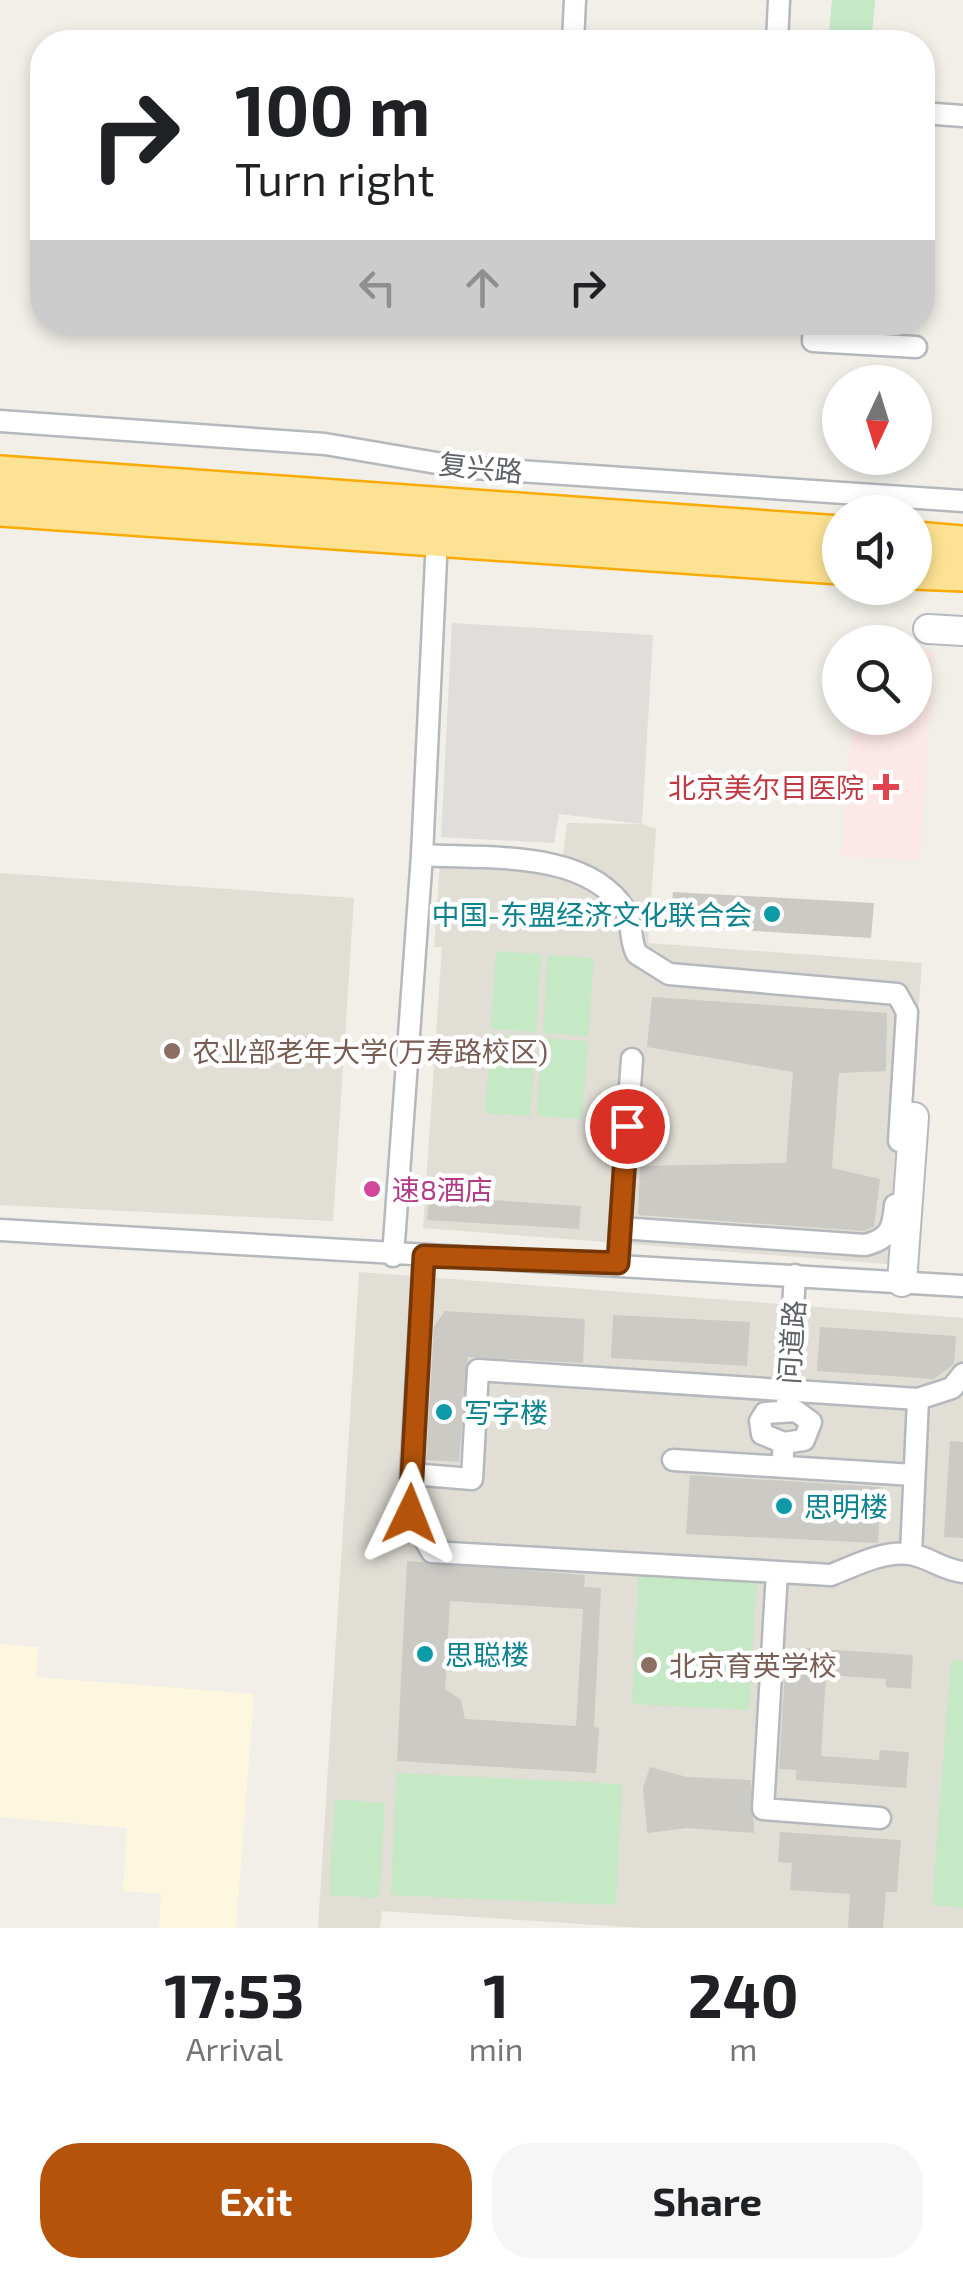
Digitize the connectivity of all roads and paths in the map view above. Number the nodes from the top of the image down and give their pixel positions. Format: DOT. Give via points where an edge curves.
graph roads {
  1 [pos="575,0"];
  2 [pos="779,0"];
  3 [pos="574,30"];
  4 [pos="778,30"];
  5 [pos="935,114"];
  6 [pos="963,116"];
  7 [pos="813,335"];
  8 [pos="916,347"];
  9 [pos="0,420"];
  10 [pos="0,474"];
  11 [pos="963,502"];
  12 [pos="0,508"];
  13 [pos="822,533"];
  14 [pos="437,538"];
  15 [pos="932,541"];
  16 [pos="963,544"];
  17 [pos="822,565"];
  18 [pos="932,571"];
  19 [pos="963,572"];
  20 [pos="932,629"];
  21 [pos="963,632"];
  22 [pos="422,855"];
  23 [pos="632,1058"];
  24 [pos="914,1117"];
  25 [pos="620,1228"];
  26 [pos="0,1230"];
  27 [pos="393,1256"];
  28 [pos="424,1256"];
  29 [pos="618,1263"];
  30 [pos="795,1275"];
  31 [pos="902,1282"];
  32 [pos="963,1286"];
  33 [pos="963,1374"];
  34 [pos="787,1400"];
  35 [pos="918,1400"];
  36 [pos="784,1444"];
  37 [pos="673,1460"];
  38 [pos="782,1466"];
  39 [pos="411,1474"];
  40 [pos="914,1475"];
  41 [pos="910,1554"];
  42 [pos="777,1572"];
  43 [pos="963,1572"];
  44 [pos="880,1818"];
  1 -- 3 [label="street"];
  2 -- 4 [label="street"];
  5 -- 6 [label="street"];
  7 -- 8 [label="street" via="813,341"];
  9 -- 11 [label="street, 复兴路" via="325,444 460,468"];
  10 -- 13 [label="highway, 复兴路"];
  12 -- 14 [label="highway"];
  14 -- 17 [label="highway"];
  14 -- 22 [label="street"];
  15 -- 16 [label="highway"];
  18 -- 19 [label="highway"];
  20 -- 21 [label="street"];
  22 -- 25 [label="street" via="570,866 609,890 625,910 637,954 669,974 891,991 904,1001 893,1227 886,1237 866,1244"];
  22 -- 27 [label="street"];
  23 -- 25 [label="street"];
  24 -- 31 [label="street"];
  25 -- 29 [label="street"];
  26 -- 27 [label="street"];
  27 -- 28 [label="street"];
  28 -- 29 [label="street"];
  28 -- 39 [label="street"];
  29 -- 30 [label="street"];
  30 -- 31 [label="street"];
  30 -- 34 [label="street, 问道路"];
  31 -- 32 [label="street"];
  33 -- 35 [label="street" via="952,1388"];
  34 -- 35 [label="street"];
  34 -- 36 [label="street" via="760,1424 765,1438"];
  34 -- 36 [label="street" via="811,1428 804,1440"];
  34 -- 39 [label="street" via="478,1370 472,1478"];
  35 -- 40 [label="street"];
  36 -- 38 [label="street"];
  37 -- 38 [label="street"];
  38 -- 40 [label="street"];
  39 -- 42 [label="street" via="410,1514 432,1552"];
  40 -- 41 [label="street"];
  41 -- 42 [label="street" via="875,1558 831,1575"];
  41 -- 43 [label="street"];
  42 -- 44 [label="street" via="763,1809"];
}
